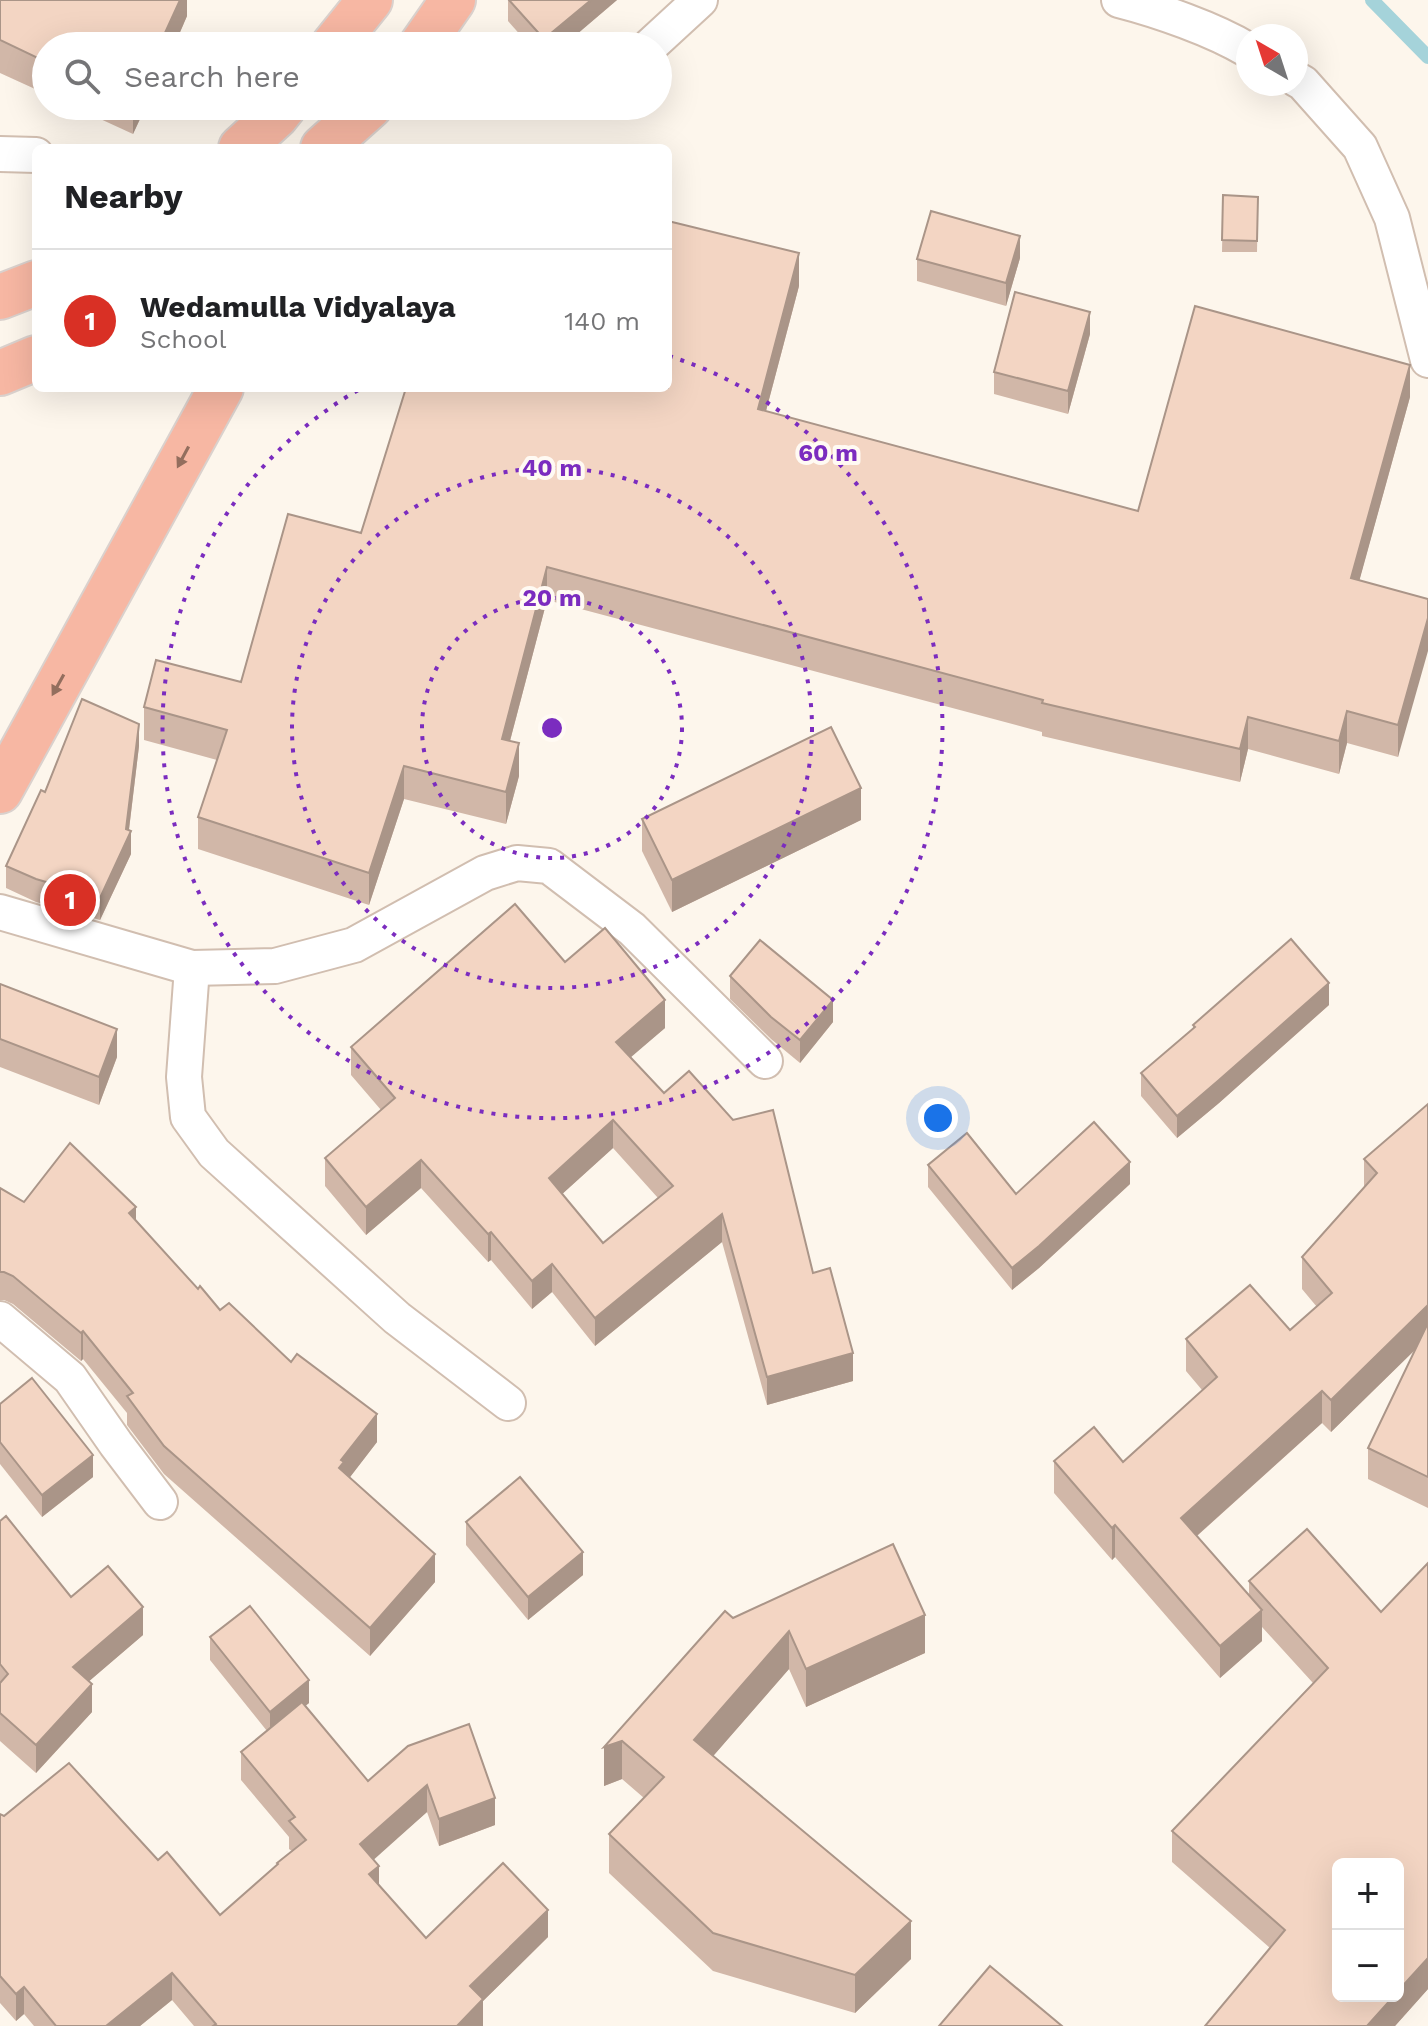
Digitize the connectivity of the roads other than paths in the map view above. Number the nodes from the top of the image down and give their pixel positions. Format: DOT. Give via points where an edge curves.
graph roads {
  1 [pos="370,0"];
  2 [pos="453,0"];
  3 [pos="700,0"];
  4 [pos="1119,0"];
  5 [pos="344,32"];
  6 [pos="431,32"];
  7 [pos="665,32"];
  8 [pos="1236,43"];
  9 [pos="1308,89"];
  10 [pos="272,120"];
  11 [pos="354,120"];
  12 [pos="372,120"];
  13 [pos="245,144"];
  14 [pos="327,144"];
  15 [pos="357,144"];
  16 [pos="0,154"];
  17 [pos="32,155"];
  18 [pos="32,285"];
  19 [pos="0,297"];
  20 [pos="32,360"];
  21 [pos="1428,360"];
  22 [pos="0,373"];
  23 [pos="219,392"];
  24 [pos="0,791"];
  25 [pos="0,912"];
  26 [pos="192,968"];
  27 [pos="765,1061"];
  28 [pos="0,1319"];
  29 [pos="508,1403"];
  30 [pos="160,1502"];
  1 -- 5 [label="highway"];
  2 -- 6 [label="highway"];
  3 -- 7 [label="street"];
  4 -- 8 [label="street"];
  9 -- 21 [label="street" via="1360,147 1392,218"];
  10 -- 13 [label="highway"];
  11 -- 14 [label="highway"];
  12 -- 15 [label="highway"];
  16 -- 17 [label="street"];
  18 -- 19 [label="highway"];
  20 -- 22 [label="highway"];
  23 -- 24 [label="highway, one-way"];
  25 -- 26 [label="street"];
  26 -- 27 [label="street" via="275,966 354,945 485,873 517,863 549,866 632,929"];
  26 -- 29 [label="street" via="184,1077 188,1117 214,1153 397,1318"];
  28 -- 30 [label="street" via="70,1378"];
}
